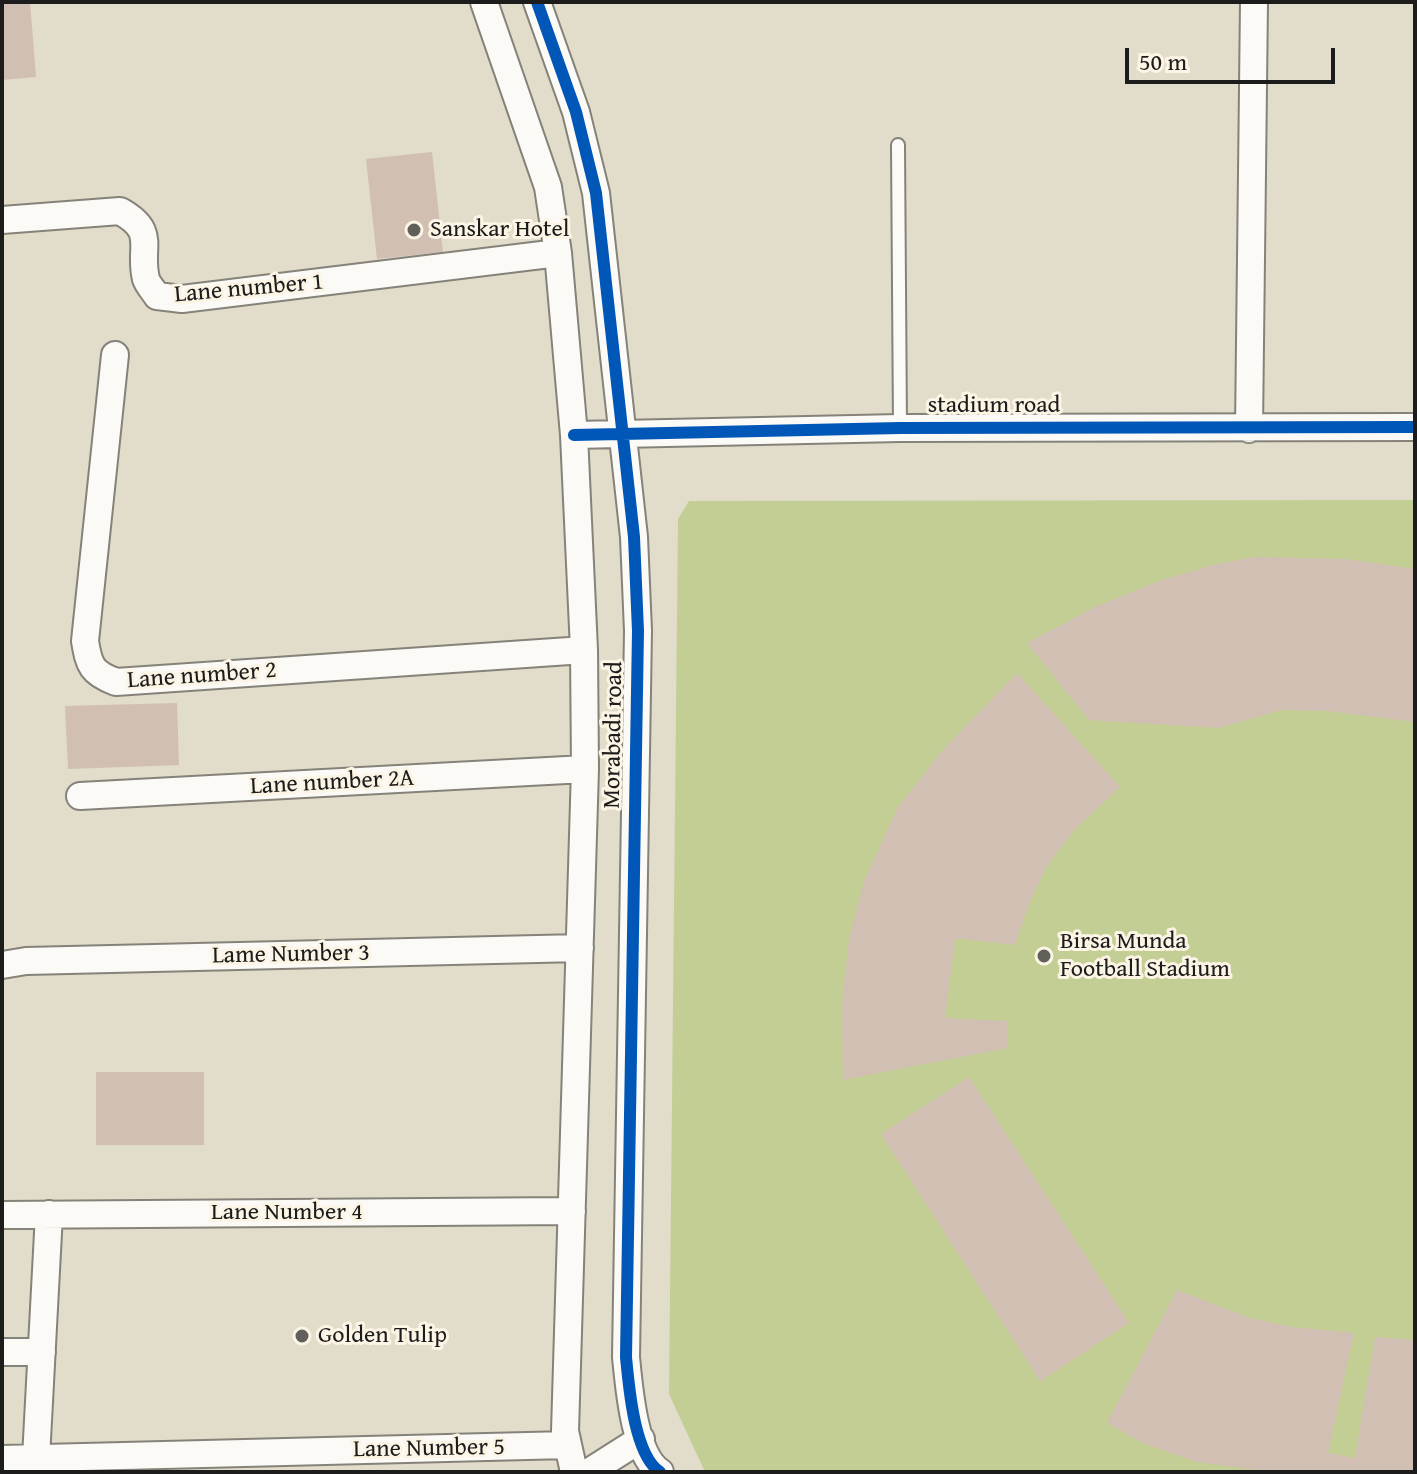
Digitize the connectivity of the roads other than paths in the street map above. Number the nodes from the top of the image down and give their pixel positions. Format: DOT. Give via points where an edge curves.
graph roads {
  1 [pos="484,2"];
  2 [pos="537,2"];
  3 [pos="1254,2"];
  4 [pos="898,145"];
  5 [pos="2,220"];
  6 [pos="558,253"];
  7 [pos="115,355"];
  8 [pos="1415,427"];
  9 [pos="900,428"];
  10 [pos="1249,429"];
  11 [pos="574,435"];
  12 [pos="624,435"];
  13 [pos="584,650"];
  14 [pos="585,769"];
  15 [pos="80,796"];
  16 [pos="580,948"];
  17 [pos="2,965"];
  18 [pos="572,1211"];
  19 [pos="49,1214"];
  20 [pos="2,1215"];
  21 [pos="2,1352"];
  22 [pos="42,1352"];
  23 [pos="641,1439"];
  24 [pos="568,1445"];
  25 [pos="36,1458"];
  26 [pos="2,1459"];
  27 [pos="574,1472"];
  28 [pos="589,1472"];
  29 [pos="660,1472"];
  1 -- 6 [label="street, Morabadi road" via="548,187"];
  2 -- 12 [label="street, Morabadi road" via="576,112 596,193"];
  3 -- 10 [label="street"];
  4 -- 9 [label="lane"];
  5 -- 6 [label="street, Lane number 1" via="120,211 136,220 145,235 147,281 157,296 182,299"];
  6 -- 11 [label="street, Morabadi road"];
  7 -- 13 [label="street, Lane number 2" via="85,641 88,661 98,676 116,682"];
  8 -- 10 [label="street, stadium road"];
  9 -- 10 [label="street, stadium road"];
  9 -- 12 [label="street, stadium road"];
  11 -- 12 [label="street, stadium road"];
  11 -- 13 [label="street, Morabadi road"];
  12 -- 23 [label="street, Morabadi road" via="638,631 626,1357 631,1417"];
  13 -- 14 [label="street, Morabadi road"];
  14 -- 15 [label="street, Lane number 2A"];
  14 -- 16 [label="street, Morabadi road"];
  16 -- 17 [label="street, Lame Number 3"];
  16 -- 18 [label="street, Morabadi road"];
  18 -- 19 [label="street, Lane Number 4"];
  18 -- 24 [label="street, Morabadi road"];
  19 -- 20 [label="street, Lane Number 4"];
  19 -- 22 [label="street"];
  21 -- 22 [label="street"];
  22 -- 25 [label="street"];
  23 -- 28 [label="street"];
  23 -- 29 [label="street, Morabadi road"];
  24 -- 25 [label="street, Lane Number 5"];
  24 -- 27 [label="street, Morabadi road"];
  25 -- 26 [label="street, Lane Number 5"];
}
